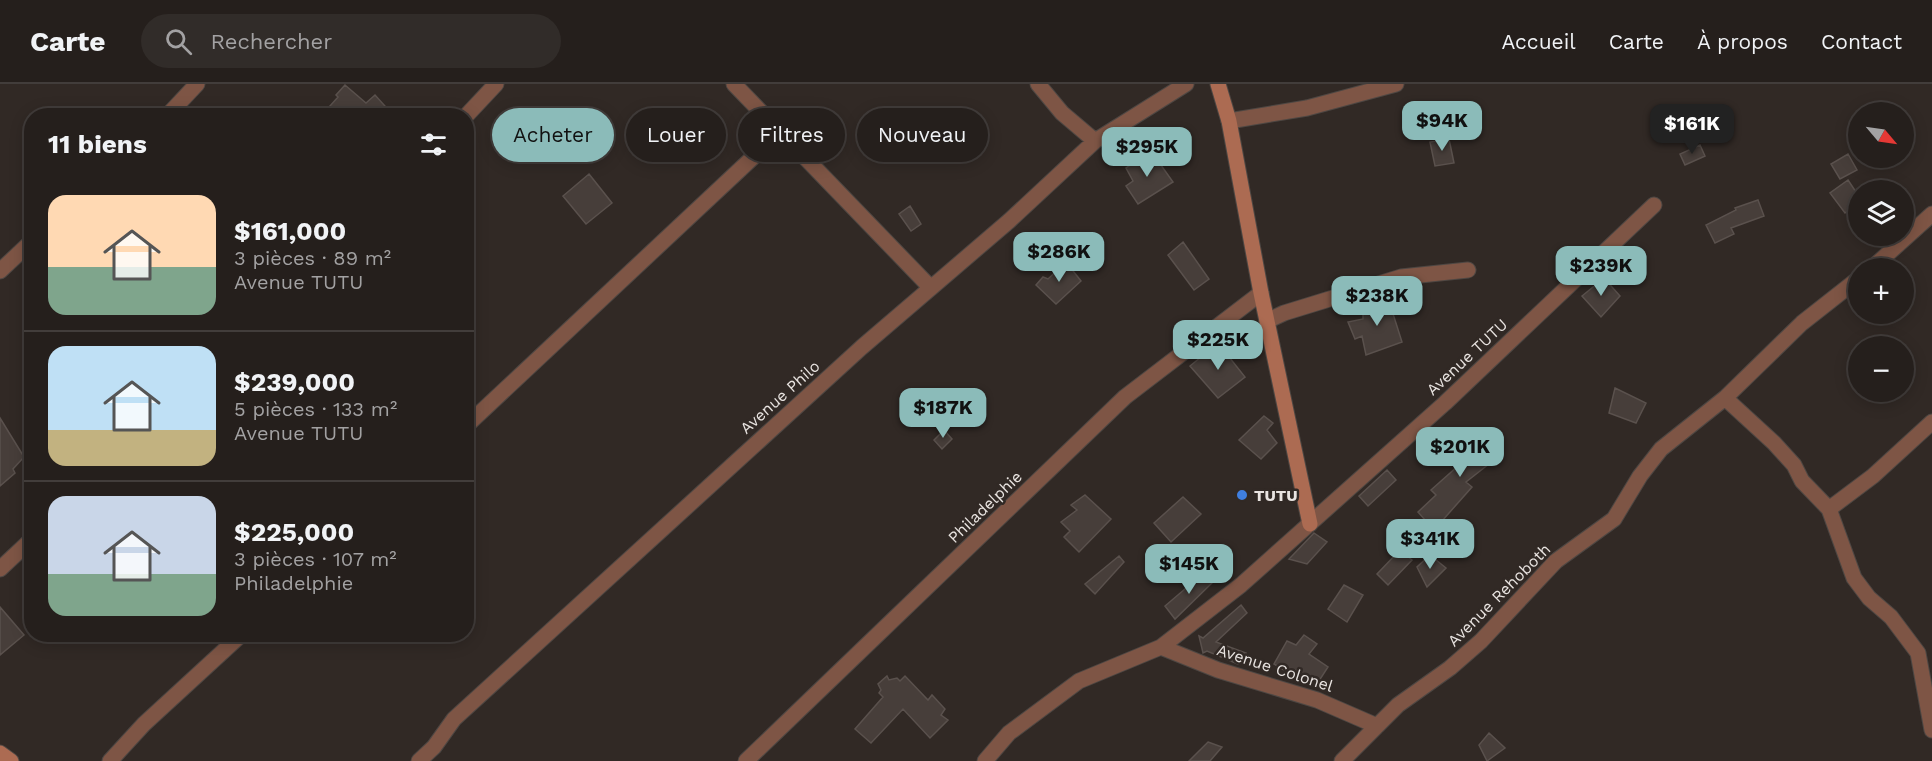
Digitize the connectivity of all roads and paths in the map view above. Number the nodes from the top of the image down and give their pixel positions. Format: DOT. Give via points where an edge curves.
graph roads {
  1 [pos="197,84"];
  2 [pos="496,84"];
  3 [pos="734,84"];
  4 [pos="1038,84"];
  5 [pos="1186,84"];
  6 [pos="1218,84"];
  7 [pos="1396,84"];
  8 [pos="174,108"];
  9 [pos="474,108"];
  10 [pos="757,108"];
  11 [pos="1229,121"];
  12 [pos="1095,141"];
  13 [pos="748,162"];
  14 [pos="809,162"];
  15 [pos="1654,205"];
  16 [pos="1932,214"];
  17 [pos="24,248"];
  18 [pos="1883,258"];
  19 [pos="0,270"];
  20 [pos="1468,270"];
  21 [pos="930,287"];
  22 [pos="1848,287"];
  23 [pos="1261,293"];
  24 [pos="1267,321"];
  25 [pos="1725,398"];
  26 [pos="474,419"];
  27 [pos="1932,422"];
  28 [pos="1829,509"];
  29 [pos="1310,524"];
  30 [pos="24,546"];
  31 [pos="0,569"];
  32 [pos="233,642"];
  33 [pos="1161,647"];
  34 [pos="1932,725"];
  35 [pos="1377,726"];
  36 [pos="0,753"];
  37 [pos="11,761"];
  38 [pos="110,761"];
  39 [pos="419,761"];
  40 [pos="746,761"];
  41 [pos="985,761"];
  42 [pos="1342,761"];
  1 -- 8 [label="street"];
  2 -- 9 [label="street"];
  3 -- 10 [label="street"];
  4 -- 12 [label="street" via="1062,113"];
  5 -- 12 [label="street, Avenue Philo"];
  6 -- 11 [label="street"];
  7 -- 11 [label="street" via="1307,108"];
  11 -- 23 [label="street"];
  12 -- 21 [label="street, Avenue Philo"];
  13 -- 26 [label="street"];
  14 -- 21 [label="street"];
  15 -- 29 [label="street, Avenue TUTU" via="1445,403"];
  16 -- 18 [label="street"];
  17 -- 19 [label="street"];
  20 -- 24 [label="street" via="1401,277"];
  21 -- 39 [label="street, Avenue Philo" via="454,719"];
  22 -- 25 [label="street, Avenue Rehoboth" via="1802,323"];
  23 -- 24 [label="street"];
  23 -- 40 [label="street, Philadelphie" via="1125,397"];
  24 -- 29 [label="street"];
  25 -- 28 [label="street" via="1774,443"];
  25 -- 35 [label="street, Avenue Rehoboth" via="1661,449 1614,519 1557,561 1481,641"];
  27 -- 28 [label="street" via="1873,476"];
  28 -- 34 [label="street" via="1854,578 1918,653"];
  29 -- 33 [label="street, Avenue TUTU" via="1241,585"];
  30 -- 31 [label="street"];
  32 -- 38 [label="street" via="144,724"];
  33 -- 35 [label="street, Avenue Colonel" via="1218,670 1317,700"];
  33 -- 41 [label="street, Avenue TUTU" via="1079,681 1010,733"];
  35 -- 42 [label="street, Avenue Rehoboth"];
  36 -- 37 [label="street"];
}
